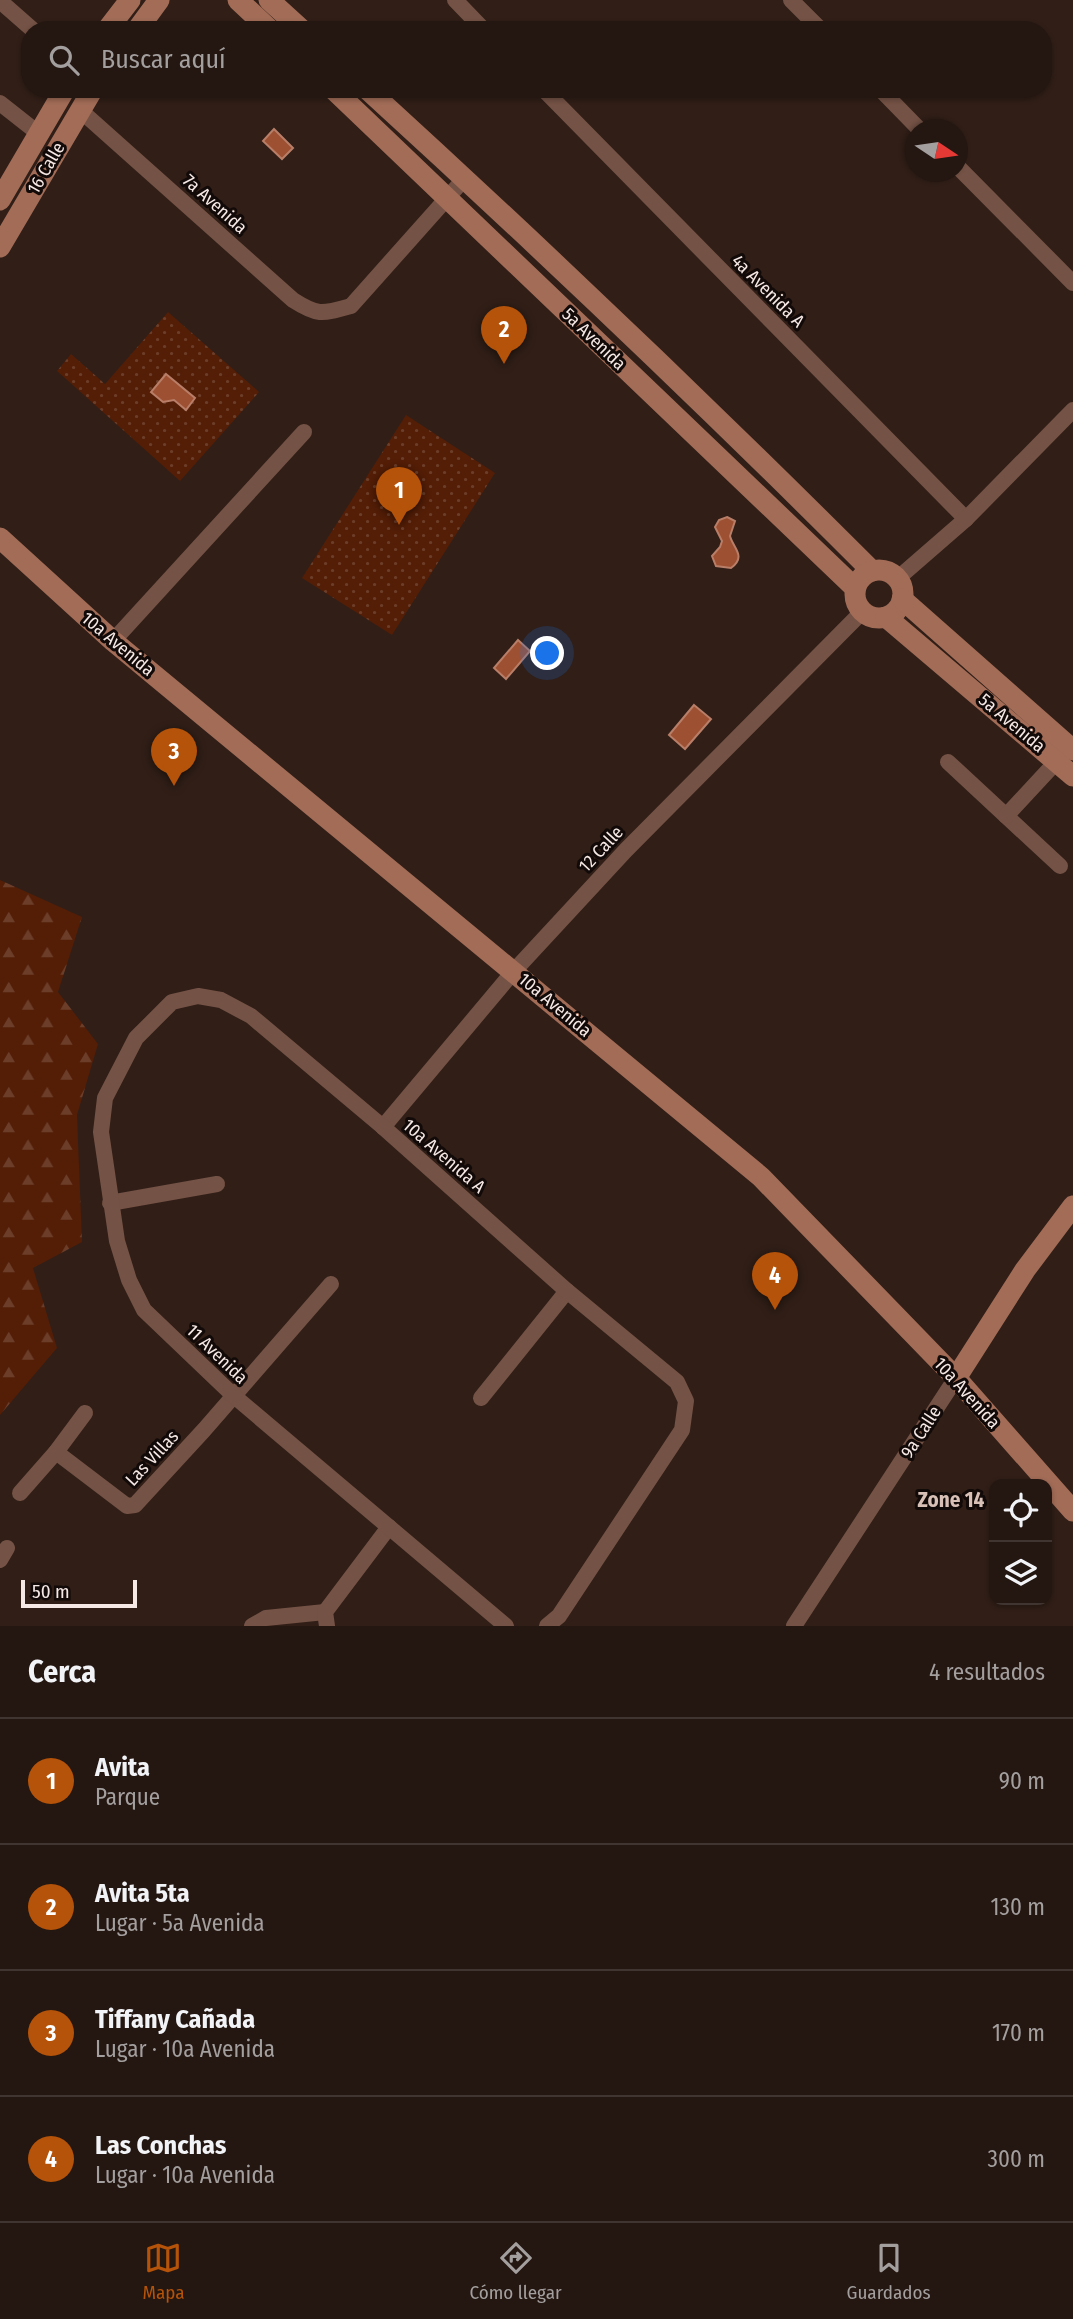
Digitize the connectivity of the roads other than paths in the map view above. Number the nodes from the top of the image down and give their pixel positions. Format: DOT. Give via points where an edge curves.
graph roads {
  1 [pos="130,0"];
  2 [pos="159,0"];
  3 [pos="238,0"];
  4 [pos="269,0"];
  5 [pos="455,0"];
  6 [pos="791,0"];
  7 [pos="0,1"];
  8 [pos="23,21"];
  9 [pos="114,21"];
  10 [pos="144,21"];
  11 [pos="260,21"];
  12 [pos="292,21"];
  13 [pos="475,21"];
  14 [pos="812,21"];
  15 [pos="59,98"];
  16 [pos="87,98"];
  17 [pos="343,98"];
  18 [pos="377,98"];
  19 [pos="551,98"];
  20 [pos="889,98"];
  21 [pos="0,103"];
  22 [pos="80,110"];
  23 [pos="909,119"];
  24 [pos="38,133"];
  25 [pos="465,178"];
  26 [pos="968,178"];
  27 [pos="449,198"];
  28 [pos="0,200"];
  29 [pos="0,247"];
  30 [pos="1073,283"];
  31 [pos="1073,410"];
  32 [pos="304,432"];
  33 [pos="966,519"];
  34 [pos="0,538"];
  35 [pos="872,571"];
  36 [pos="855,589"];
  37 [pos="900,589"];
  38 [pos="863,612"];
  39 [pos="886,617"];
  40 [pos="113,641"];
  41 [pos="1065,755"];
  42 [pos="948,762"];
  43 [pos="1073,776"];
  44 [pos="1006,816"];
  45 [pos="1060,866"];
  46 [pos="514,971"];
  47 [pos="155,1018"];
  48 [pos="383,1128"];
  49 [pos="217,1184"];
  50 [pos="110,1203"];
  51 [pos="1073,1206"];
  52 [pos="331,1284"];
  53 [pos="568,1291"];
  54 [pos="956,1378"];
  55 [pos="234,1396"];
  56 [pos="481,1398"];
  57 [pos="85,1413"];
  58 [pos="56,1452"];
  59 [pos="20,1493"];
  60 [pos="1073,1511"];
  61 [pos="389,1527"];
  62 [pos="326,1619"];
  63 [pos="252,1626"];
  64 [pos="506,1626"];
  65 [pos="547,1626"];
  66 [pos="794,1626"];
  1 -- 9 [label="street"];
  2 -- 10 [label="street"];
  3 -- 11 [label="street"];
  4 -- 12 [label="street"];
  5 -- 13 [label="street"];
  6 -- 14 [label="street"];
  7 -- 8 [label="street"];
  15 -- 24 [label="street, 16 Calle"];
  16 -- 22 [label="street, 16 Calle"];
  17 -- 27 [label="street, 5a Avenida"];
  18 -- 25 [label="street, 5a Avenida"];
  19 -- 33 [label="street, 4a Avenida A"];
  20 -- 23 [label="street"];
  21 -- 24 [label="street"];
  22 -- 27 [label="street, 7a Avenida" via="313,313 351,306"];
  22 -- 29 [label="street, 16 Calle"];
  24 -- 28 [label="street, 16 Calle"];
  25 -- 27 [label="street"];
  25 -- 35 [label="street, 5a Avenida"];
  26 -- 30 [label="street"];
  27 -- 36 [label="street, 5a Avenida"];
  31 -- 33 [label="street"];
  32 -- 40 [label="street"];
  33 -- 37 [label="street"];
  34 -- 40 [label="street, 10a Avenida"];
  35 -- 36 [label="street"];
  35 -- 37 [label="street" via="883,570"];
  36 -- 38 [label="street"];
  37 -- 39 [label="street" via="896,610"];
  37 -- 41 [label="street, 5a Avenida"];
  38 -- 39 [label="street"];
  38 -- 46 [label="street, 12 Calle" via="626,850"];
  39 -- 41 [label="street, 5a Avenida"];
  40 -- 46 [label="street, 10a Avenida"];
  41 -- 43 [label="street, 5a Avenida"];
  41 -- 44 [label="street"];
  42 -- 44 [label="street"];
  44 -- 45 [label="street"];
  46 -- 48 [label="street, 12 Calle"];
  46 -- 54 [label="street, 10a Avenida" via="761,1177"];
  47 -- 48 [label="street, 10a Avenida A" via="172,1002 198,996 221,1000 251,1016"];
  47 -- 50 [label="street, 11 Avenida" via="136,1038 104,1098 100,1132"];
  48 -- 53 [label="street, 10a Avenida A"];
  49 -- 50 [label="street"];
  50 -- 55 [label="street, 11 Avenida" via="129,1280 144,1310"];
  51 -- 54 [label="street, 9a Calle" via="1025,1270"];
  52 -- 55 [label="street, Las Villas"];
  53 -- 56 [label="street"];
  53 -- 65 [label="street, 10a Avenida A" via="677,1382 686,1401 682,1430 559,1616"];
  54 -- 60 [label="street, 10a Avenida"];
  54 -- 66 [label="street, 9a Calle"];
  55 -- 58 [label="street, Las Villas" via="135,1505 127,1506"];
  55 -- 61 [label="street, 11 Avenida"];
  57 -- 58 [label="street"];
  58 -- 59 [label="street"];
  61 -- 62 [label="street"];
  61 -- 64 [label="street, 11 Avenida"];
  62 -- 63 [label="street" via="266,1618"];
}
